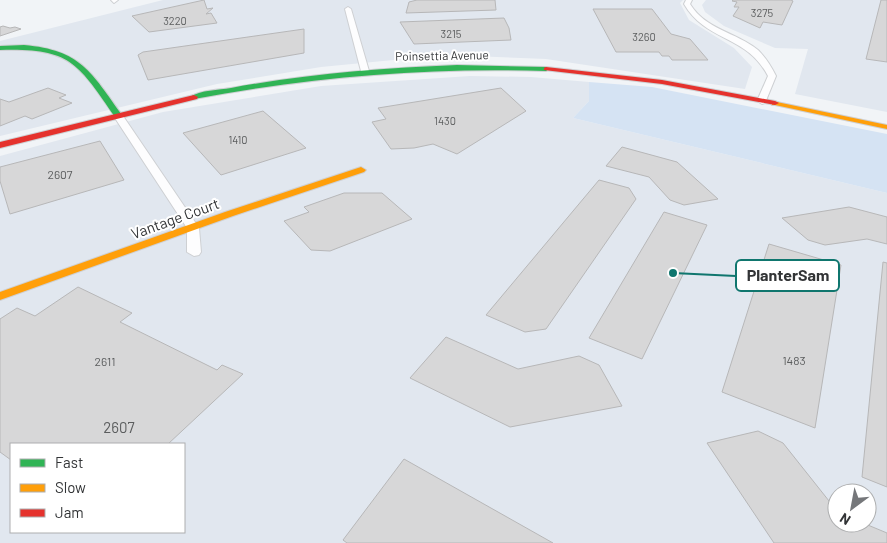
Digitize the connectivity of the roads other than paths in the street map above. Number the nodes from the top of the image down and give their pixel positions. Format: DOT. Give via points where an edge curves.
graph roads {
  1 [pos="689,0"];
  2 [pos="348,9"];
  3 [pos="0,48"];
  4 [pos="365,71"];
  5 [pos="762,101"];
  6 [pos="118,115"];
  7 [pos="887,127"];
  8 [pos="0,145"];
  9 [pos="361,170"];
  10 [pos="194,228"];
  11 [pos="194,252"];
  12 [pos="0,296"];
  1 -- 5 [label="street" via="687,4 697,18 756,50 768,64 772,76"];
  2 -- 4 [label="street"];
  3 -- 6 [label="main road" via="47,50 76,61"];
  4 -- 5 [label="main road, Poinsettia Avenue" via="482,67 550,70 654,81"];
  4 -- 6 [label="main road, Poinsettia Avenue" via="221,90"];
  5 -- 7 [label="main road, Poinsettia Avenue"];
  6 -- 8 [label="main road, Poinsettia Avenue"];
  6 -- 10 [label="street"];
  9 -- 10 [label="main road, Vantage Court"];
  10 -- 11 [label="street"];
  10 -- 12 [label="main road, Vantage Court"];
}
